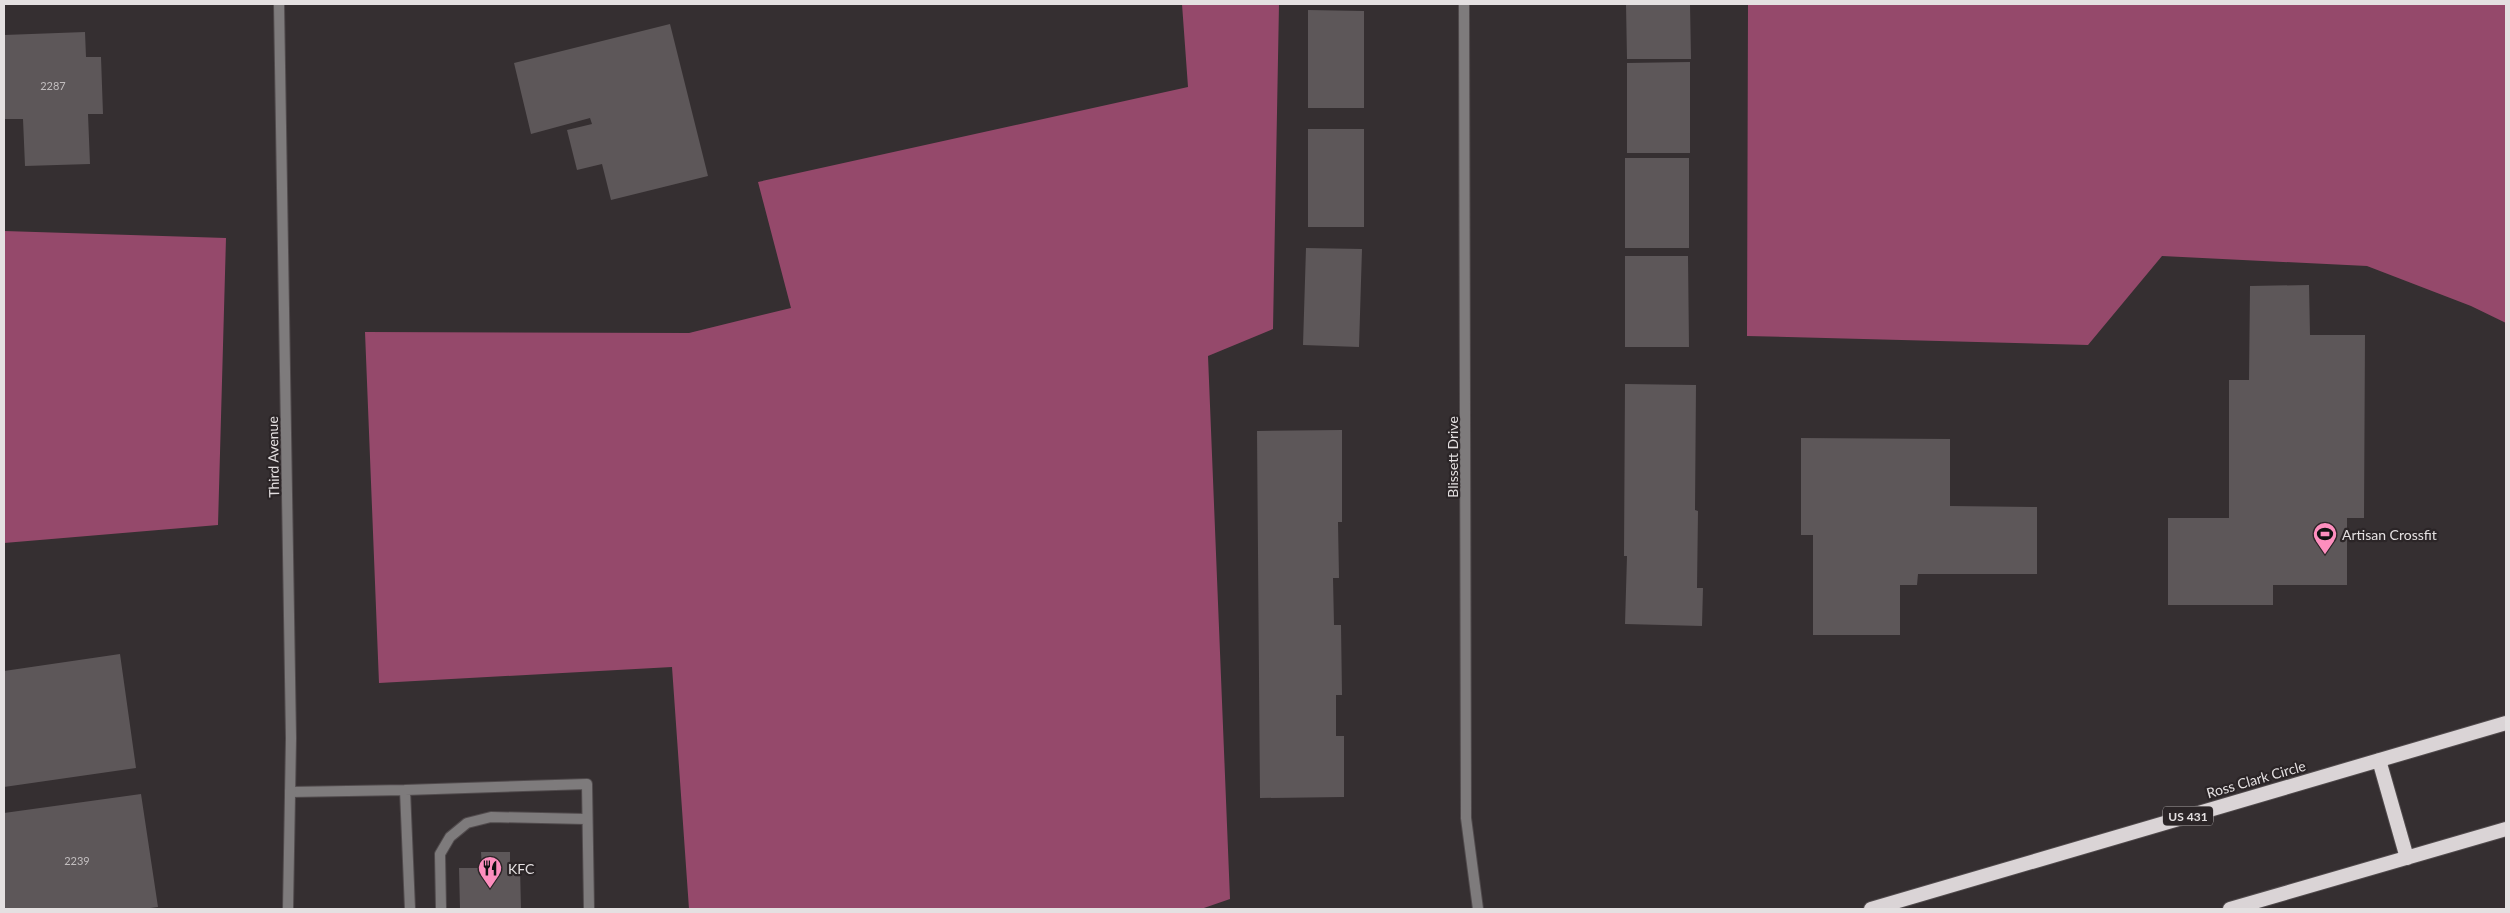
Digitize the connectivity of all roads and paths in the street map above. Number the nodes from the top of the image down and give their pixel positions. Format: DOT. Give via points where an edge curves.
graph roads {
  1 [pos="279,4"];
  2 [pos="1464,4"];
  3 [pos="2506,723"];
  4 [pos="2378,760"];
  5 [pos="405,790"];
  6 [pos="290,792"];
  7 [pos="586,819"];
  8 [pos="2506,829"];
  9 [pos="2407,858"];
  10 [pos="288,909"];
  11 [pos="410,909"];
  12 [pos="441,909"];
  13 [pos="589,909"];
  14 [pos="1478,909"];
  15 [pos="1871,909"];
  16 [pos="2230,909"];
  1 -- 6 [label="street, Third Avenue"];
  2 -- 14 [label="street, Blissett Drive" via="1466,818"];
  3 -- 4 [label="highway, Ross Clark Circle / US 431"];
  4 -- 9 [label="highway"];
  4 -- 15 [label="highway, Ross Clark Circle / US 431"];
  5 -- 6 [label="street"];
  5 -- 7 [label="street" via="587,784"];
  5 -- 11 [label="street"];
  6 -- 10 [label="street, Third Avenue"];
  7 -- 12 [label="street" via="491,817 467,823 450,836 440,854"];
  7 -- 13 [label="street"];
  8 -- 9 [label="highway"];
  9 -- 16 [label="highway"];
}
